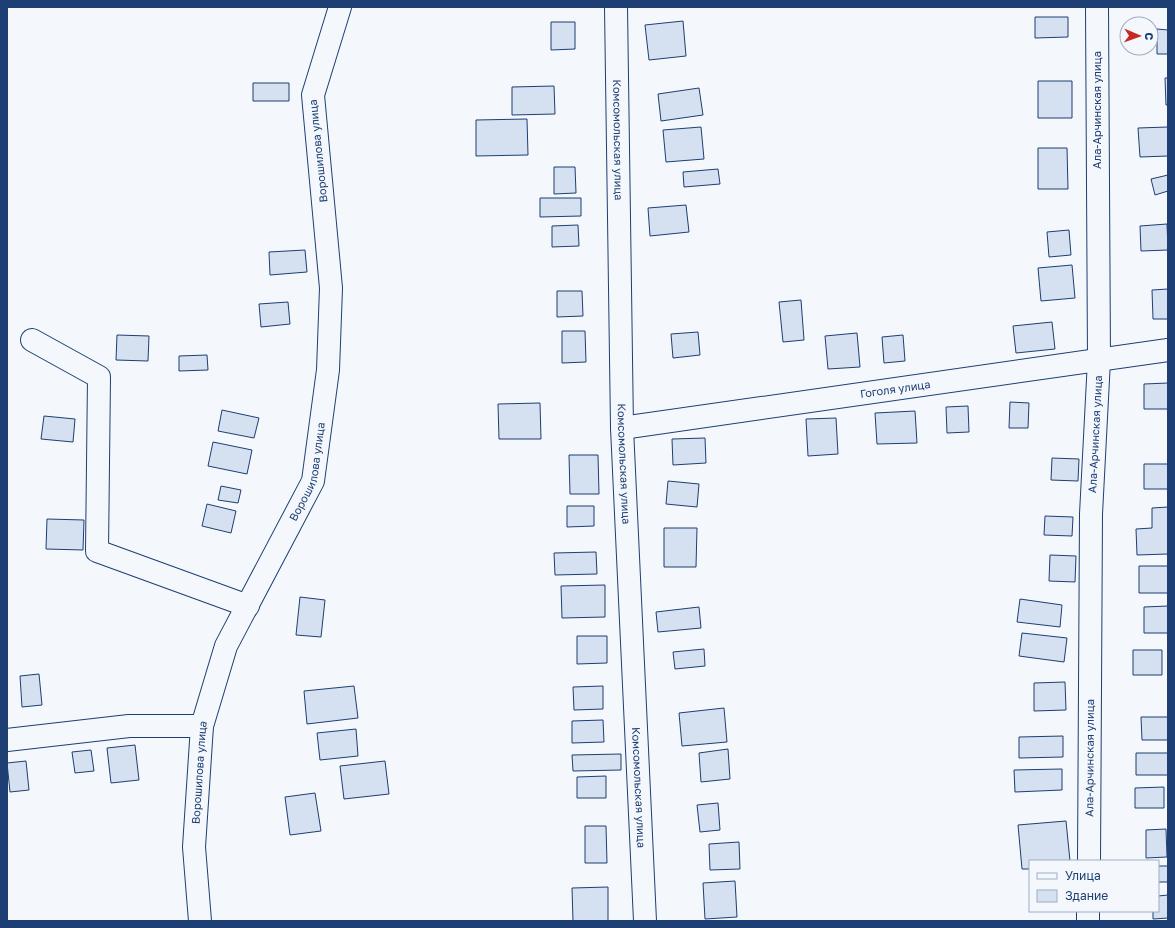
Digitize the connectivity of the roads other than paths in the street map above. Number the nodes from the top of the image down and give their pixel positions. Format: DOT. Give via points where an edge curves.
graph roads {
  1 [pos="340,7"];
  2 [pos="616,7"];
  3 [pos="1096,7"];
  4 [pos="32,340"];
  5 [pos="1168,350"];
  6 [pos="1099,360"];
  7 [pos="622,428"];
  8 [pos="248,606"];
  9 [pos="202,726"];
  10 [pos="7,740"];
  11 [pos="1089,860"];
  12 [pos="200,921"];
  13 [pos="645,921"];
  1 -- 8 [label="street, Ворошилова улица" via="312,95 331,288 328,370 313,481"];
  2 -- 7 [label="street, Комсомольская улица"];
  3 -- 6 [label="street, Ала-Арчинская улица"];
  4 -- 8 [label="street" via="99,378 97,550"];
  5 -- 6 [label="street, Гоголя улица"];
  6 -- 7 [label="street, Гоголя улица"];
  6 -- 11 [label="street, Ала-Арчинская улица" via="1091,514"];
  7 -- 13 [label="street, Комсомольская улица"];
  8 -- 9 [label="street, Ворошилова улица" via="226,646"];
  9 -- 10 [label="street" via="129,726"];
  9 -- 12 [label="street, Ворошилова улица" via="194,847"];
}
